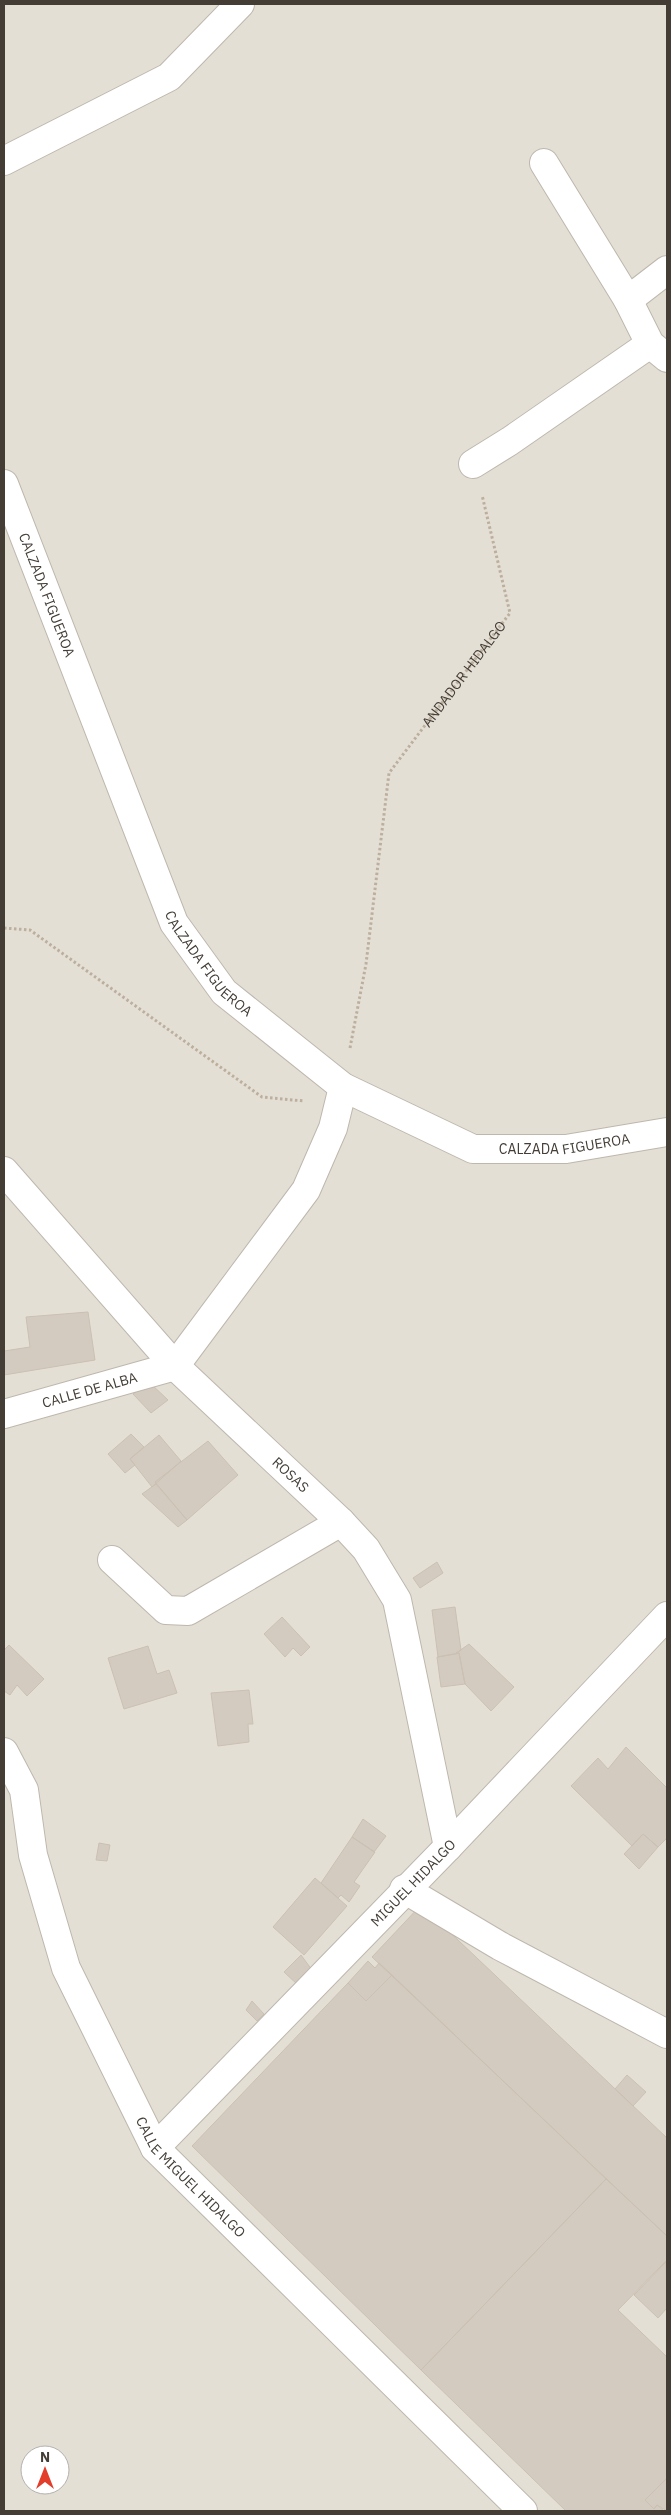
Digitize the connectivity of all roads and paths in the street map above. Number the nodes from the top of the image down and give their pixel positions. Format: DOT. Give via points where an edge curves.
graph roads {
  1 [pos="240,4"];
  2 [pos="4,161"];
  3 [pos="544,163"];
  4 [pos="667,270"];
  5 [pos="628,300"];
  6 [pos="659,351"];
  7 [pos="474,464"];
  8 [pos="4,484"];
  9 [pos="4,928"];
  10 [pos="343,1087"];
  11 [pos="667,1132"];
  12 [pos="4,1171"];
  13 [pos="175,1366"];
  14 [pos="4,1414"];
  15 [pos="341,1522"];
  16 [pos="112,1560"];
  17 [pos="667,1616"];
  18 [pos="4,1752"];
  19 [pos="448,1847"];
  20 [pos="404,1889"];
  21 [pos="667,2034"];
  22 [pos="155,2148"];
  23 [pos="523,2511"];
  1 -- 2 [label="street" via="169,77"];
  3 -- 5 [label="street"];
  4 -- 5 [label="street"];
  5 -- 6 [label="street"];
  6 -- 7 [label="street"];
  7 -- 10 [label="path, ANDADOR HIDALGO" via="510,613 389,773 366,964"];
  8 -- 10 [label="street, CALZADA FIGUEROA" via="174,923 224,992"];
  9 -- 10 [label="path" via="30,930 262,1098 302,1101"];
  10 -- 11 [label="street, CALZADA FIGUEROA" via="474,1149 566,1149"];
  10 -- 13 [label="street" via="333,1128 306,1190"];
  12 -- 13 [label="street, ROSAS"];
  13 -- 14 [label="street, CALLE DE ALBA"];
  13 -- 15 [label="street, ROSAS"];
  15 -- 16 [label="street" via="188,1611 166,1610"];
  15 -- 19 [label="street, ROSAS" via="366,1549 397,1600"];
  17 -- 19 [label="street, MIGUEL HIDALGO"];
  18 -- 22 [label="street, CALLE MIGUEL HIDALGO" via="24,1790 33,1855 66,1968"];
  19 -- 20 [label="street, MIGUEL HIDALGO"];
  20 -- 21 [label="street" via="500,1946"];
  20 -- 22 [label="street, MIGUEL HIDALGO"];
  22 -- 23 [label="street, CALLE MIGUEL HIDALGO"];
}
